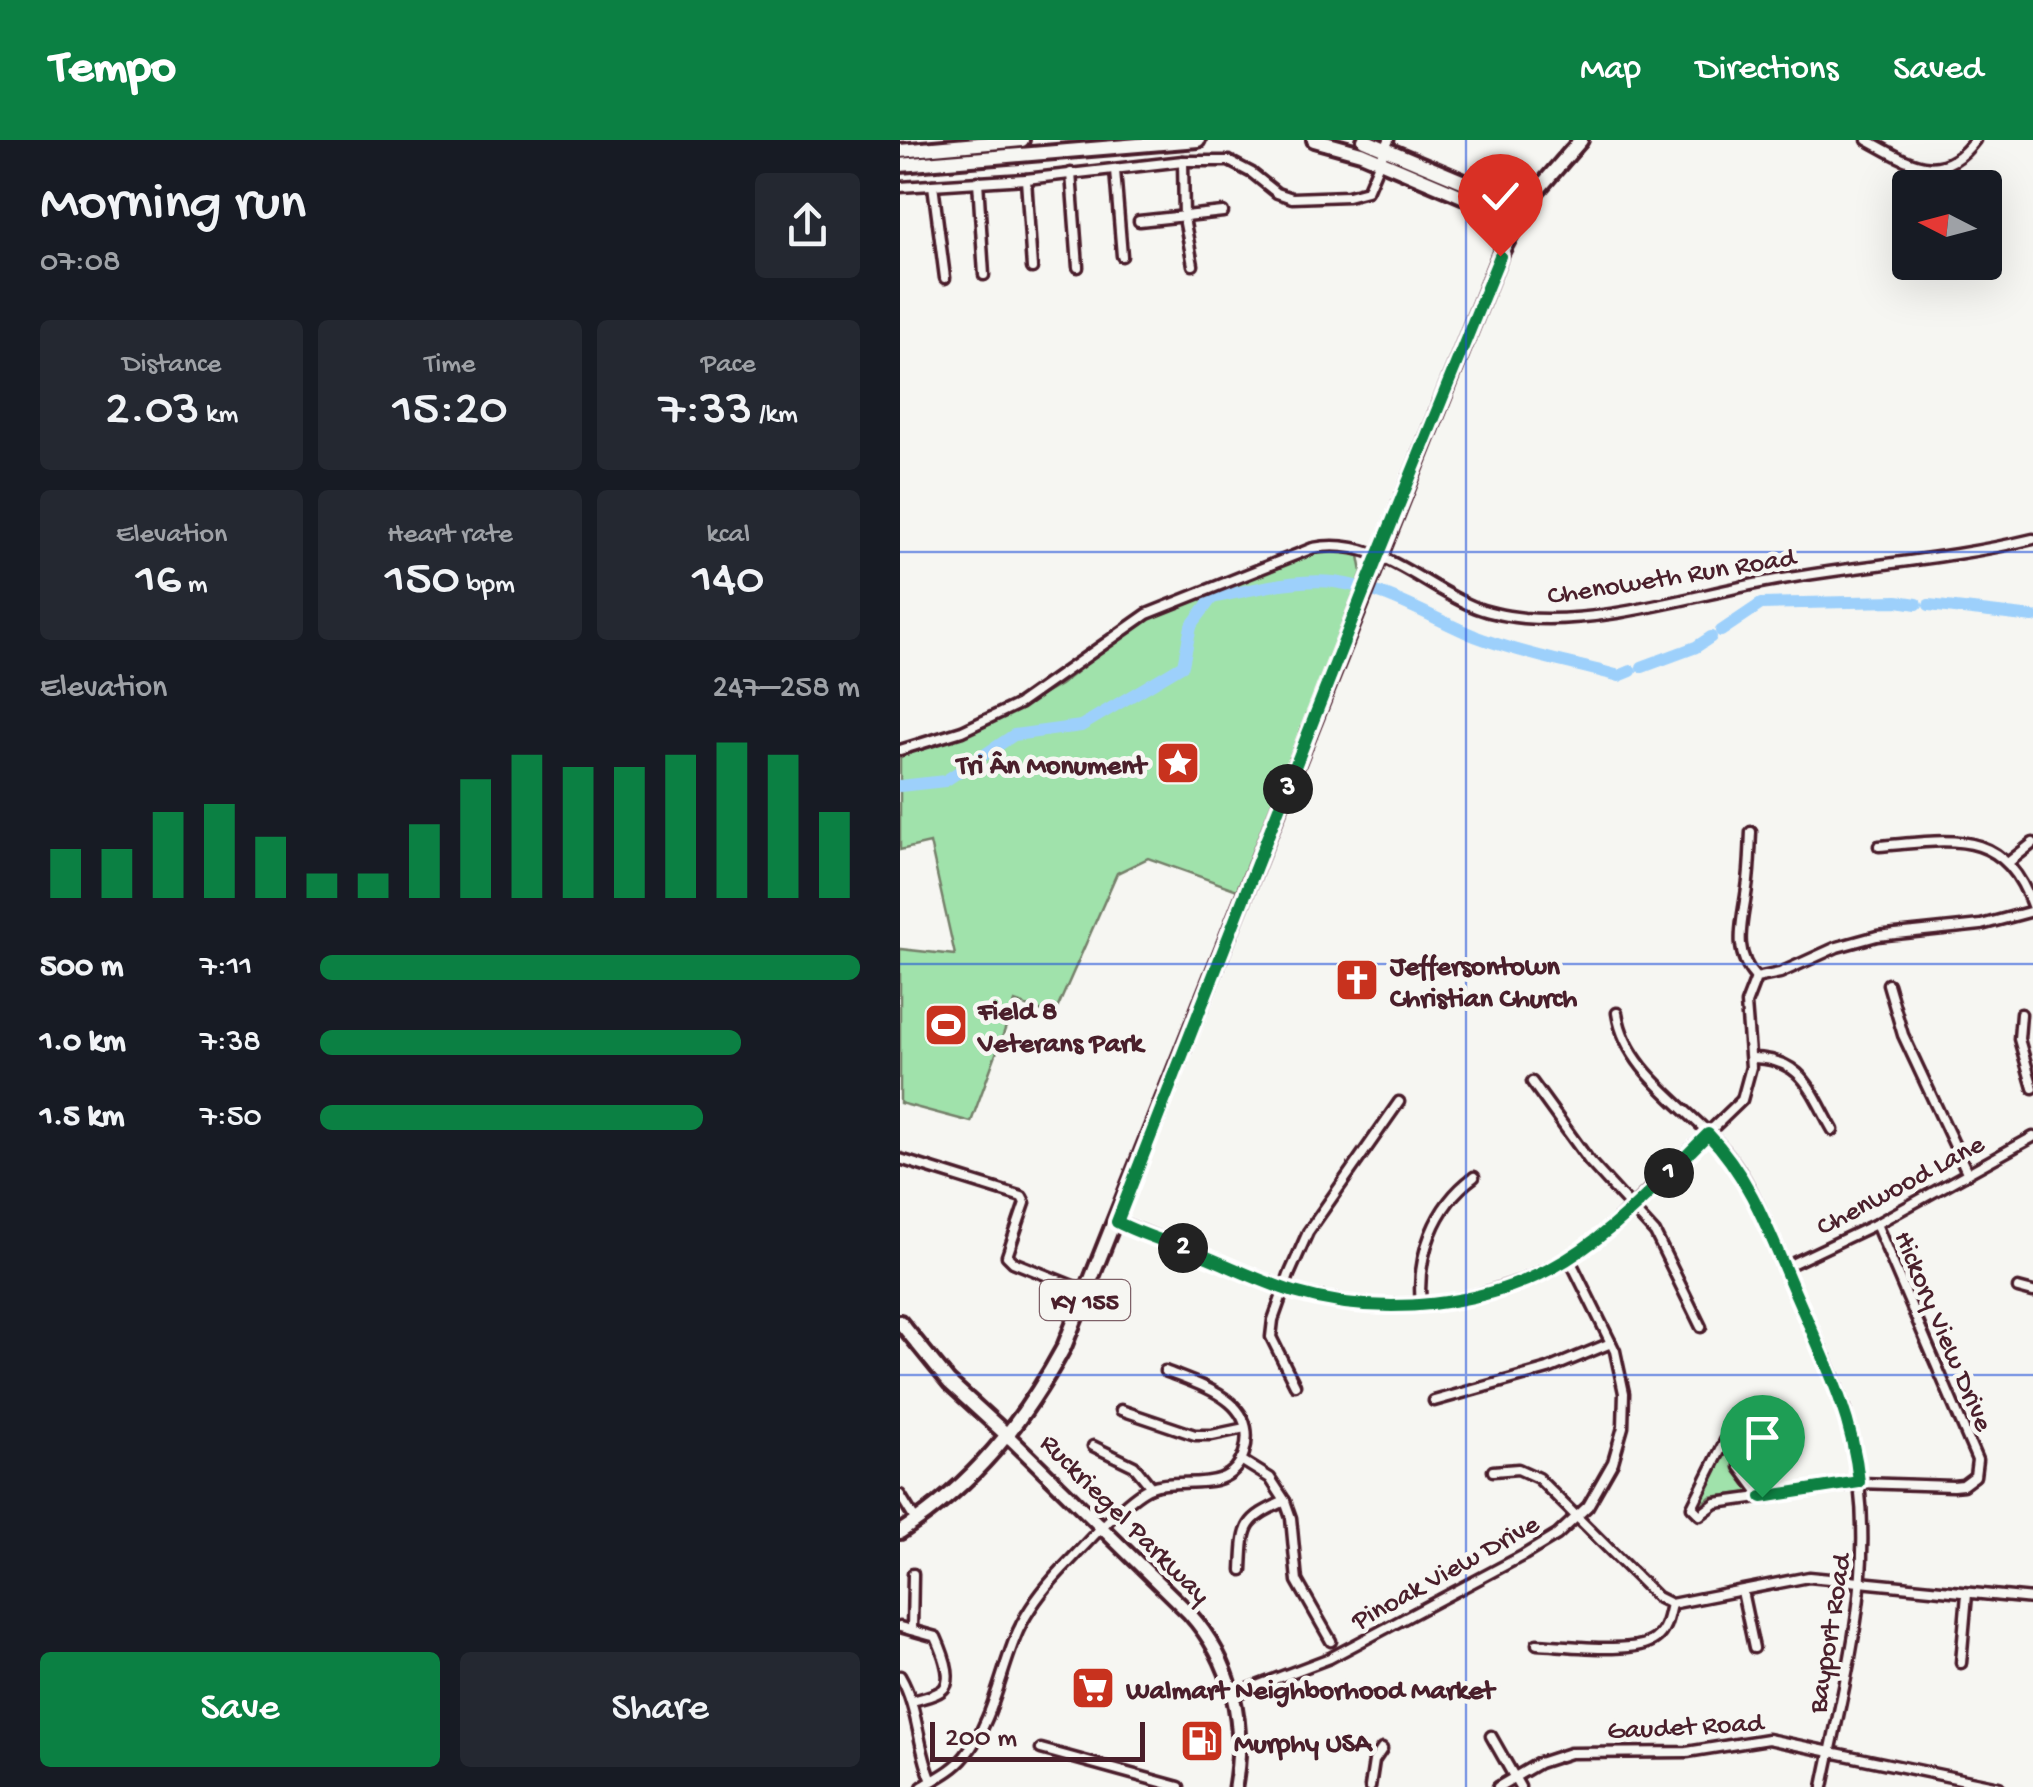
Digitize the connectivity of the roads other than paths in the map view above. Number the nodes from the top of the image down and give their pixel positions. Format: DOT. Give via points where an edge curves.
graph roads {
  1 [pos="1022,140"];
  2 [pos="1198,140"];
  3 [pos="1314,140"];
  4 [pos="1364,140"];
  5 [pos="1581,140"];
  6 [pos="1866,140"];
  7 [pos="1974,140"];
  8 [pos="900,150"];
  9 [pos="1385,150"];
  10 [pos="1183,161"];
  11 [pos="900,165"];
  12 [pos="1115,170"];
  13 [pos="1071,173"];
  14 [pos="1026,179"];
  15 [pos="978,181"];
  16 [pos="933,185"];
  17 [pos="900,187"];
  18 [pos="1223,212"];
  19 [pos="1520,215"];
  20 [pos="1184,218"];
  21 [pos="1139,220"];
  22 [pos="1122,256"];
  23 [pos="1193,265"];
  24 [pos="1078,267"];
  25 [pos="1032,268"];
  26 [pos="984,275"];
  27 [pos="945,278"];
  28 [pos="2033,539"];
  29 [pos="1379,554"];
  30 [pos="900,750"];
  31 [pos="1751,832"];
  32 [pos="2033,843"];
  33 [pos="1878,846"];
  34 [pos="2010,862"];
  35 [pos="2033,910"];
  36 [pos="1756,978"];
  37 [pos="1888,984"];
  38 [pos="1618,1014"];
  39 [pos="2021,1014"];
  40 [pos="1751,1058"];
  41 [pos="1532,1082"];
  42 [pos="2033,1088"];
  43 [pos="1398,1102"];
  44 [pos="1833,1130"];
  45 [pos="1708,1134"];
  46 [pos="2033,1137"];
  47 [pos="900,1159"];
  48 [pos="1968,1172"];
  49 [pos="1474,1177"];
  50 [pos="1634,1208"];
  51 [pos="1117,1222"];
  52 [pos="1876,1224"];
  53 [pos="1569,1258"];
  54 [pos="1784,1267"];
  55 [pos="1284,1288"];
  56 [pos="2018,1288"];
  57 [pos="2033,1292"];
  58 [pos="1088,1293"];
  59 [pos="1421,1304"];
  60 [pos="900,1322"];
  61 [pos="1702,1327"];
  62 [pos="1611,1343"];
  63 [pos="1166,1371"];
  64 [pos="1295,1385"];
  65 [pos="1434,1401"];
  66 [pos="1121,1410"];
  67 [pos="1245,1428"];
  68 [pos="1008,1436"];
  69 [pos="1093,1446"];
  70 [pos="1241,1460"];
  71 [pos="1493,1471"];
  72 [pos="1859,1482"];
  73 [pos="1151,1487"];
  74 [pos="900,1496"];
  75 [pos="1762,1497"];
  76 [pos="1285,1501"];
  77 [pos="1578,1518"];
  78 [pos="916,1521"];
  79 [pos="1103,1529"];
  80 [pos="900,1532"];
  81 [pos="1242,1570"];
  82 [pos="914,1574"];
  83 [pos="1862,1584"];
  84 [pos="1742,1591"];
  85 [pos="1968,1594"];
  86 [pos="2033,1599"];
  87 [pos="1671,1604"];
  88 [pos="900,1628"];
  89 [pos="912,1630"];
  90 [pos="1332,1641"];
  91 [pos="1538,1644"];
  92 [pos="1754,1648"];
  93 [pos="1961,1663"];
  94 [pos="900,1676"];
  95 [pos="1233,1694"];
  96 [pos="913,1701"];
  97 [pos="1491,1736"];
  98 [pos="1041,1749"];
  99 [pos="1382,1749"];
  100 [pos="1830,1752"];
  101 [pos="1514,1776"];
  102 [pos="932,1781"];
  103 [pos="922,1787"];
  104 [pos="1179,1787"];
  105 [pos="1235,1787"];
  106 [pos="1370,1787"];
  107 [pos="1498,1787"];
  108 [pos="1520,1787"];
  109 [pos="1822,1787"];
  110 [pos="1998,1787"];
  1 -- 8 [label="main road"];
  2 -- 11 [label="main road"];
  3 -- 9 [label="main road"];
  4 -- 9 [label="main road"];
  5 -- 19 [label="main road, KY 155"];
  6 -- 7 [label="street" via="1915,167 1962,157"];
  9 -- 10 [label="street" via="1368,191 1305,200 1277,193 1229,160"];
  9 -- 19 [label="main road" via="1500,197"];
  10 -- 12 [label="street"];
  10 -- 20 [label="street"];
  12 -- 13 [label="street"];
  12 -- 22 [label="street"];
  13 -- 14 [label="street"];
  13 -- 24 [label="street"];
  14 -- 15 [label="street"];
  14 -- 25 [label="street"];
  15 -- 16 [label="street"];
  15 -- 26 [label="street"];
  16 -- 17 [label="street"];
  16 -- 27 [label="street"];
  18 -- 20 [label="street"];
  19 -- 29 [label="main road, KY 155"];
  20 -- 21 [label="street"];
  20 -- 23 [label="street"];
  28 -- 29 [label="street, Chenoweth Run Road" via="1559,618 1474,607"];
  29 -- 30 [label="street, Chenoweth Run Road" via="1334,545 1297,552 1148,614 1006,712"];
  29 -- 51 [label="main road, KY 155"];
  31 -- 36 [label="street" via="1738,938"];
  32 -- 34 [label="street"];
  33 -- 34 [label="street" via="1957,840"];
  34 -- 35 [label="street"];
  35 -- 36 [label="street" via="1981,925 1877,936"];
  36 -- 40 [label="street" via="1745,1015"];
  37 -- 48 [label="street" via="1903,1035"];
  38 -- 45 [label="street, Bayport Road" via="1636,1058"];
  39 -- 42 [label="street" via="2019,1039"];
  40 -- 44 [label="street" via="1778,1060 1796,1070"];
  40 -- 45 [label="street" via="1746,1093"];
  41 -- 50 [label="street" via="1590,1162"];
  43 -- 55 [label="street" via="1308,1232"];
  45 -- 50 [label="street"];
  45 -- 54 [label="street, Bayport Road" via="1742,1176"];
  46 -- 48 [label="street, Chenwood Lane"];
  47 -- 58 [label="street" via="1022,1197 1007,1256"];
  48 -- 52 [label="street, Chenwood Lane"];
  49 -- 59 [label="street" via="1426,1244"];
  50 -- 53 [label="street"];
  50 -- 61 [label="street" via="1664,1246"];
  51 -- 55 [label="street"];
  51 -- 58 [label="main road, KY 155"];
  52 -- 54 [label="street, Chenwood Lane"];
  52 -- 72 [label="street, Hickory View Drive" via="1977,1469 1974,1480 1953,1486"];
  53 -- 59 [label="street" via="1500,1289"];
  53 -- 62 [label="street, Pinoak View Drive"];
  54 -- 72 [label="street, Bayport Road" via="1836,1386"];
  55 -- 59 [label="street" via="1374,1306"];
  55 -- 64 [label="street" via="1271,1337"];
  56 -- 57 [label="street"];
  58 -- 68 [label="main road, KY 155" via="1048,1377"];
  60 -- 68 [label="main road, Ruckriegel Parkway" via="949,1382"];
  62 -- 65 [label="street"];
  62 -- 77 [label="street, Pinoak View Drive" via="1622,1376 1622,1427 1606,1478"];
  63 -- 67 [label="street" via="1230,1400"];
  66 -- 67 [label="street" via="1195,1435"];
  67 -- 70 [label="street"];
  68 -- 78 [label="main road, KY 155"];
  68 -- 79 [label="main road, Ruckriegel Parkway"];
  69 -- 73 [label="street" via="1134,1466"];
  70 -- 73 [label="street" via="1207,1484"];
  70 -- 76 [label="street" via="1270,1478"];
  71 -- 77 [label="street" via="1532,1474"];
  72 -- 75 [label="street, Hickory View Drive"];
  72 -- 83 [label="street, Bayport Road"];
  73 -- 79 [label="street"];
  74 -- 78 [label="street"];
  75 -- 75 [label="street, Hickory View Drive" via="1716,1504 1700,1515 1692,1507 1731,1429 1744,1433 1740,1467"];
  76 -- 81 [label="street" via="1247,1523"];
  76 -- 90 [label="street" via="1297,1581"];
  77 -- 87 [label="street"];
  77 -- 95 [label="street, Pinoak View Drive" via="1524,1555 1330,1658"];
  78 -- 80 [label="main road, KY 155"];
  79 -- 95 [label="main road, Ruckriegel Parkway" via="1196,1622"];
  79 -- 102 [label="street" via="1030,1609 972,1746"];
  82 -- 89 [label="street"];
  83 -- 84 [label="street" via="1810,1577"];
  83 -- 85 [label="street"];
  83 -- 100 [label="street, Bayport Road"];
  84 -- 87 [label="street"];
  84 -- 92 [label="street"];
  85 -- 86 [label="street"];
  85 -- 93 [label="street"];
  87 -- 91 [label="street" via="1663,1630 1646,1644"];
  88 -- 89 [label="street"];
  89 -- 96 [label="street" via="939,1642 947,1682 942,1691"];
  94 -- 96 [label="street"];
  95 -- 105 [label="main road, Ruckriegel Parkway" via="1240,1733"];
  96 -- 102 [label="street"];
  97 -- 101 [label="street"];
  98 -- 104 [label="street"];
  99 -- 106 [label="street"];
  100 -- 101 [label="street, Gaudet Road" via="1768,1740 1687,1752 1581,1752"];
  100 -- 109 [label="street, Bayport Road"];
  100 -- 110 [label="street, Gaudet Road"];
  101 -- 107 [label="street, Gaudet Road"];
  101 -- 108 [label="street"];
  102 -- 103 [label="street"];
}
